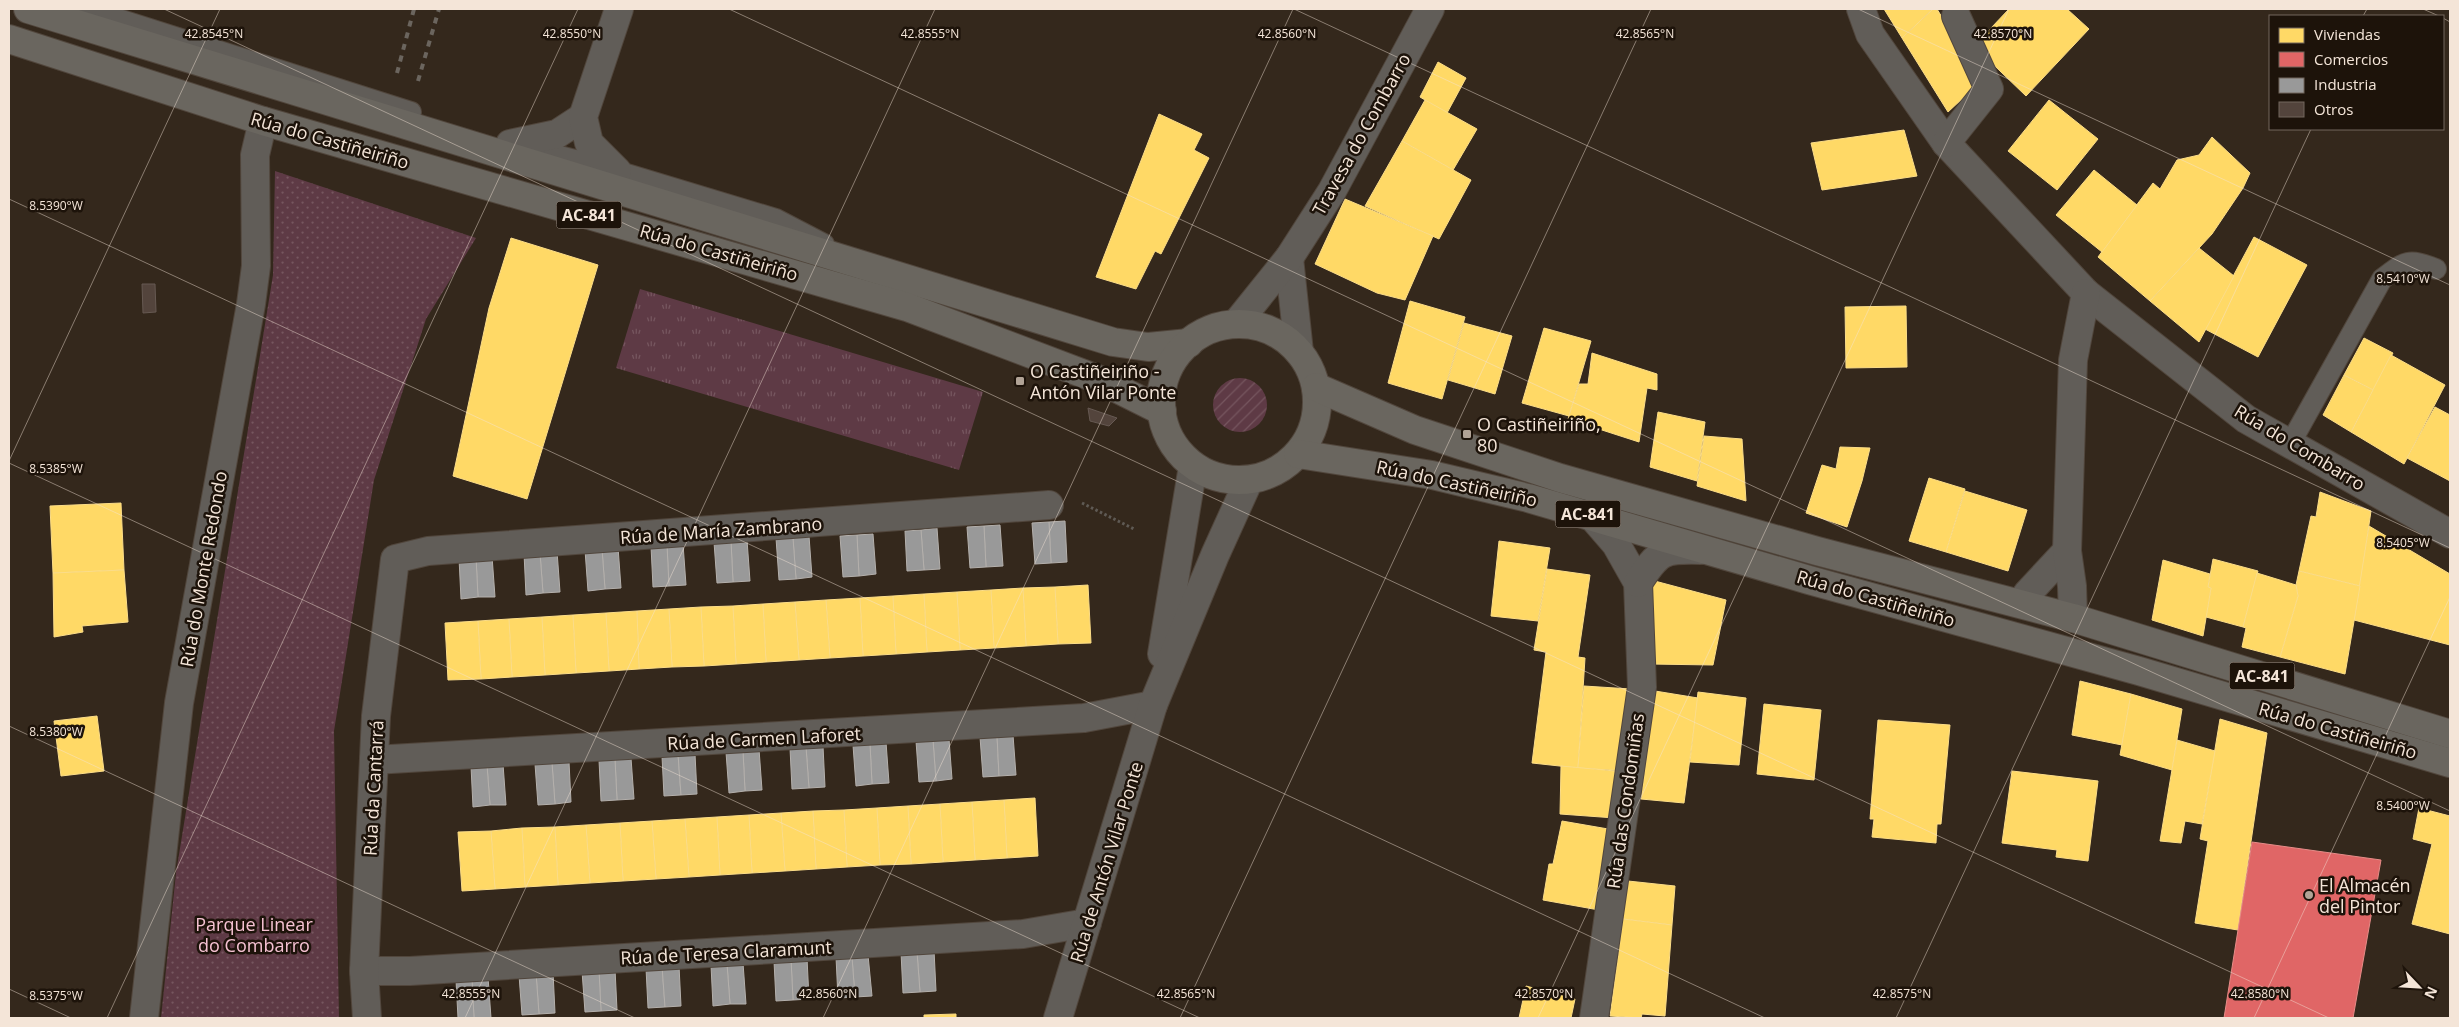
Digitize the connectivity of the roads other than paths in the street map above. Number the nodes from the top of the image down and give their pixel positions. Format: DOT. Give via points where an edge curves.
graph roads {
  1 [pos="28,9"];
  2 [pos="87,9"];
  3 [pos="619,9"];
  4 [pos="1430,9"];
  5 [pos="1860,9"];
  6 [pos="1956,16"];
  7 [pos="9,40"];
  8 [pos="583,117"];
  9 [pos="263,121"];
  10 [pos="1946,143"];
  11 [pos="510,144"];
  12 [pos="617,171"];
  13 [pos="1289,258"];
  14 [pos="862,263"];
  15 [pos="2436,269"];
  16 [pos="2086,293"];
  17 [pos="1236,324"];
  18 [pos="1189,343"];
  19 [pos="1300,352"];
  20 [pos="1316,387"];
  21 [pos="1162,411"];
  22 [pos="2290,444"];
  23 [pos="1298,454"];
  24 [pos="1193,466"];
  25 [pos="1249,480"];
  26 [pos="1049,505"];
  27 [pos="1590,514"];
  28 [pos="2450,534"];
  29 [pos="1713,551"];
  30 [pos="2067,551"];
  31 [pos="395,559"];
  32 [pos="1638,583"];
  33 [pos="1873,597"];
  34 [pos="2025,604"];
  35 [pos="2073,618"];
  36 [pos="2038,628"];
  37 [pos="2140,671"];
  38 [pos="1153,705"];
  39 [pos="2450,734"];
  40 [pos="374,760"];
  41 [pos="2450,763"];
  42 [pos="1087,924"];
  43 [pos="364,971"];
  44 [pos="144,1018"];
  45 [pos="367,1018"];
  46 [pos="1058,1018"];
  47 [pos="1594,1018"];
  1 -- 14 [label="main road, Rúa do Castiñeiriño / AC-841"];
  2 -- 11 [label="lane"];
  3 -- 8 [label="street"];
  4 -- 13 [label="street, Travesa do Combarro" via="1332,192"];
  5 -- 10 [label="street, Rúa do Combarro" via="1870,34"];
  6 -- 10 [label="street" via="1989,89"];
  7 -- 9 [label="main road, Rúa do Castiñeiriño / AC-841"];
  8 -- 11 [label="street" via="557,134"];
  8 -- 12 [label="street" via="589,142"];
  9 -- 21 [label="main road, Rúa do Castiñeiriño / AC-841" via="907,306 1100,380"];
  9 -- 44 [label="street, Rúa do Monte Redondo" via="255,155 256,266 251,304 179,703"];
  10 -- 16 [label="street, Rúa do Combarro"];
  11 -- 12 [label="lane"];
  12 -- 14 [label="lane" via="776,219"];
  13 -- 17 [label="street, Travesa do Combarro"];
  13 -- 19 [label="street"];
  14 -- 18 [label="main road, Rúa do Castiñeiriño / AC-841" via="1113,342 1148,347"];
  15 -- 22 [label="lane" via="2418,262 2401,264 2382,279"];
  16 -- 22 [label="street, Rúa do Combarro" via="2246,419"];
  16 -- 30 [label="street" via="2073,360"];
  17 -- 18 [label="main road, Rúa do Castiñeiriño / AC-841" via="1211,330"];
  17 -- 19 [label="main road, Rúa do Castiñeiriño / AC-841" via="1260,327 1281,336"];
  18 -- 21 [label="main road, Rúa do Castiñeiriño / AC-841" via="1172,362 1163,385"];
  19 -- 20 [label="main road, Rúa do Castiñeiriño / AC-841" via="1313,374"];
  20 -- 23 [label="main road, Rúa do Castiñeiriño / AC-841" via="1317,410 1311,434"];
  20 -- 34 [label="main road, Rúa do Castiñeiriño / AC-841" via="1415,430 1560,478 1817,551"];
  21 -- 24 [label="main road, Rúa do Castiñeiriño / AC-841" via="1167,432 1177,451"];
  22 -- 28 [label="street, Rúa do Combarro"];
  23 -- 25 [label="main road, Rúa do Castiñeiriño / AC-841" via="1276,472"];
  23 -- 27 [label="main road, Rúa do Castiñeiriño / AC-841" via="1432,475"];
  24 -- 25 [label="main road, Rúa do Castiñeiriño / AC-841" via="1210,475"];
  24 -- 38 [label="street, Rúa de Antón Vilar Ponte"];
  25 -- 38 [label="street, Rúa de Antón Vilar Ponte"];
  26 -- 31 [label="street, Rúa de María Zambrano" via="428,551"];
  27 -- 29 [label="main road, Rúa do Castiñeiriño / AC-841"];
  27 -- 32 [label="street, Rúa das Condomiñas" via="1616,544"];
  29 -- 32 [label="street" via="1674,549 1663,553 1652,560"];
  29 -- 33 [label="main road, Rúa do Castiñeiriño / AC-841"];
  30 -- 34 [label="street" via="2028,594"];
  30 -- 35 [label="street"];
  31 -- 40 [label="street, Rúa da Cantarrá" via="376,716"];
  32 -- 47 [label="street, Rúa das Condomiñas" via="1642,687"];
  33 -- 36 [label="main road" via="1906,594"];
  33 -- 37 [label="main road, Rúa do Castiñeiriño / AC-841"];
  34 -- 35 [label="main road, Rúa do Castiñeiriño / AC-841"];
  34 -- 36 [label="main road" via="2026,616"];
  35 -- 36 [label="main road" via="2064,629 2054,632"];
  35 -- 39 [label="main road, Rúa do Castiñeiriño / AC-841"];
  36 -- 37 [label="main road" via="2103,650"];
  37 -- 41 [label="main road, Rúa do Castiñeiriño / AC-841"];
  38 -- 40 [label="street, Rúa de Carmen Laforet" via="1084,718"];
  38 -- 42 [label="street, Rúa de Antón Vilar Ponte"];
  40 -- 43 [label="street, Rúa da Cantarrá"];
  42 -- 43 [label="street, Rúa de Teresa Claramunt" via="1023,934 410,971"];
  42 -- 46 [label="street, Rúa de Antón Vilar Ponte"];
  43 -- 45 [label="street, Rúa da Cantarrá"];
}
